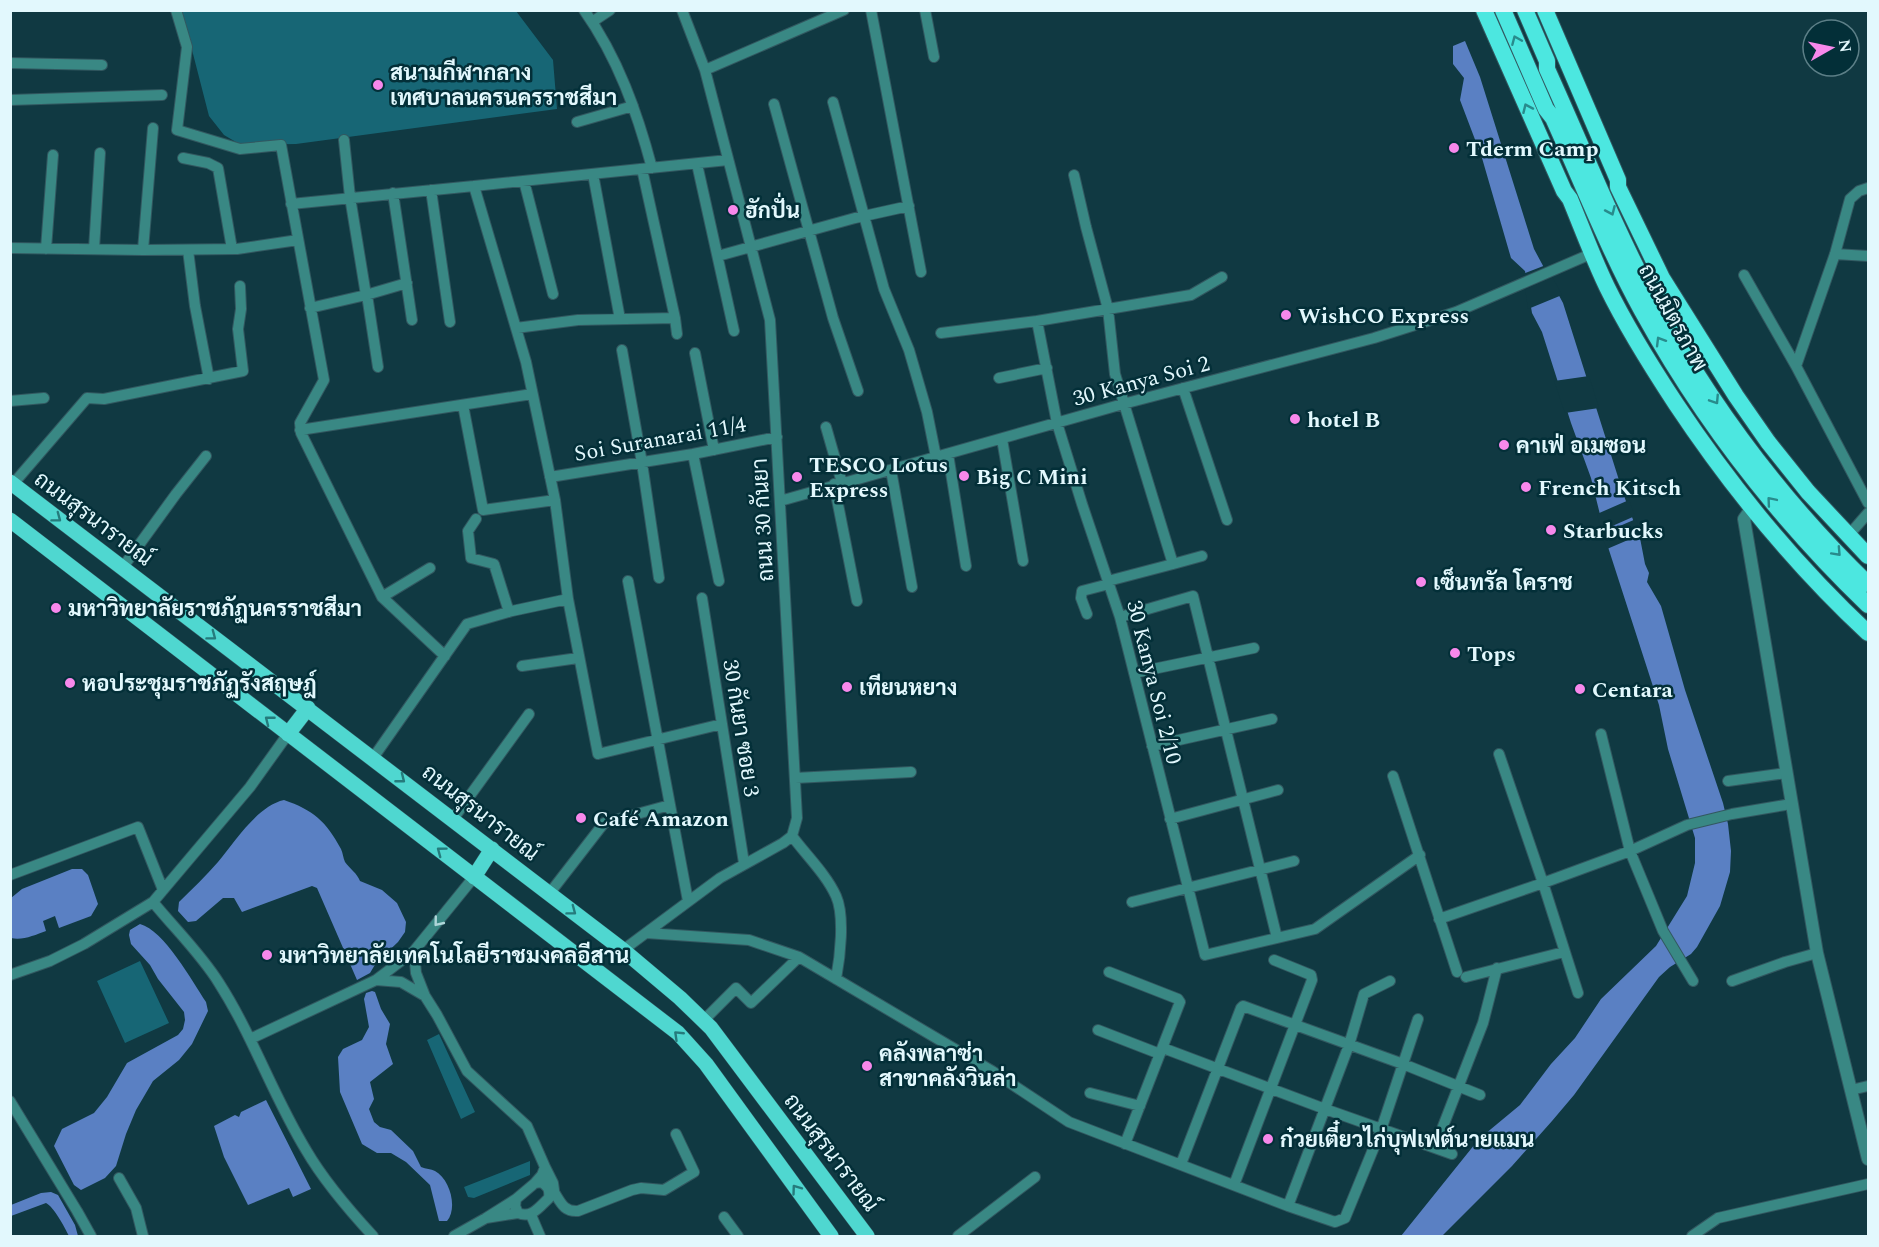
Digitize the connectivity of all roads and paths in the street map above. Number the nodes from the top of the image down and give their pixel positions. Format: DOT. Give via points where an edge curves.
graph roads {
  1 [pos="176,10"];
  2 [pos="584,10"];
  3 [pos="610,10"];
  4 [pos="682,10"];
  5 [pos="844,10"];
  6 [pos="871,10"];
  7 [pos="925,10"];
  8 [pos="1484,10"];
  9 [pos="1503,10"];
  10 [pos="1525,10"];
  11 [pos="1545,10"];
  12 [pos="592,22"];
  13 [pos="934,57"];
  14 [pos="1547,61"];
  15 [pos="10,63"];
  16 [pos="102,65"];
  17 [pos="705,70"];
  18 [pos="162,95"];
  19 [pos="10,100"];
  20 [pos="833,102"];
  21 [pos="774,104"];
  22 [pos="633,105"];
  23 [pos="1546,109"];
  24 [pos="577,122"];
  25 [pos="153,128"];
  26 [pos="344,140"];
  27 [pos="100,153"];
  28 [pos="53,154"];
  29 [pos="183,158"];
  30 [pos="728,160"];
  31 [pos="697,164"];
  32 [pos="647,169"];
  33 [pos="593,174"];
  34 [pos="1074,175"];
  35 [pos="524,181"];
  36 [pos="474,186"];
  37 [pos="1618,187"];
  38 [pos="1869,189"];
  39 [pos="431,190"];
  40 [pos="393,193"];
  41 [pos="350,197"];
  42 [pos="1570,199"];
  43 [pos="291,204"];
  44 [pos="909,206"];
  45 [pos="863,216"];
  46 [pos="809,231"];
  47 [pos="298,240"];
  48 [pos="10,248"];
  49 [pos="751,248"];
  50 [pos="46,249"];
  51 [pos="94,249"];
  52 [pos="232,249"];
  53 [pos="143,250"];
  54 [pos="188,250"];
  55 [pos="1593,253"];
  56 [pos="1835,254"];
  57 [pos="718,256"];
  58 [pos="1869,256"];
  59 [pos="921,272"];
  60 [pos="1744,275"];
  61 [pos="1222,277"];
  62 [pos="406,283"];
  63 [pos="240,286"];
  64 [pos="553,294"];
  65 [pos="367,295"];
  66 [pos="310,308"];
  67 [pos="1108,309"];
  68 [pos="675,318"];
  69 [pos="620,319"];
  70 [pos="412,320"];
  71 [pos="1037,321"];
  72 [pos="450,322"];
  73 [pos="516,328"];
  74 [pos="734,331"];
  75 [pos="941,333"];
  76 [pos="677,334"];
  77 [pos="622,350"];
  78 [pos="695,353"];
  79 [pos="1796,366"];
  80 [pos="378,367"];
  81 [pos="1047,368"];
  82 [pos="999,378"];
  83 [pos="209,379"];
  84 [pos="1183,388"];
  85 [pos="858,391"];
  86 [pos="532,394"];
  87 [pos="44,398"];
  88 [pos="10,401"];
  89 [pos="1123,404"];
  90 [pos="463,405"];
  91 [pos="1058,423"];
  92 [pos="826,427"];
  93 [pos="300,429"];
  94 [pos="777,437"];
  95 [pos="1002,439"];
  96 [pos="714,450"];
  97 [pos="693,454"];
  98 [pos="942,455"];
  99 [pos="206,456"];
  100 [pos="642,463"];
  101 [pos="891,470"];
  102 [pos="550,477"];
  103 [pos="12,483"];
  104 [pos="838,483"];
  105 [pos="555,500"];
  106 [pos="780,501"];
  107 [pos="1869,504"];
  108 [pos="1751,510"];
  109 [pos="1869,513"];
  110 [pos="476,519"];
  111 [pos="10,520"];
  112 [pos="1227,520"];
  113 [pos="1848,536"];
  114 [pos="1202,556"];
  115 [pos="1869,556"];
  116 [pos="1023,561"];
  117 [pos="1173,564"];
  118 [pos="966,566"];
  119 [pos="123,567"];
  120 [pos="430,568"];
  121 [pos="659,578"];
  122 [pos="628,581"];
  123 [pos="719,581"];
  124 [pos="1108,583"];
  125 [pos="1869,584"];
  126 [pos="912,587"];
  127 [pos="382,597"];
  128 [pos="702,598"];
  129 [pos="568,599"];
  130 [pos="857,601"];
  131 [pos="1869,605"];
  132 [pos="509,612"];
  133 [pos="1087,614"];
  134 [pos="1120,617"];
  135 [pos="1869,633"];
  136 [pos="1254,648"];
  137 [pos="445,656"];
  138 [pos="578,658"];
  139 [pos="1208,658"];
  140 [pos="522,666"];
  141 [pos="1134,673"];
  142 [pos="308,708"];
  143 [pos="529,714"];
  144 [pos="1272,719"];
  145 [pos="722,724"];
  146 [pos="1226,730"];
  147 [pos="288,734"];
  148 [pos="1601,734"];
  149 [pos="658,740"];
  150 [pos="1152,746"];
  151 [pos="1498,754"];
  152 [pos="373,758"];
  153 [pos="911,772"];
  154 [pos="1786,773"];
  155 [pos="1393,776"];
  156 [pos="795,778"];
  157 [pos="1728,781"];
  158 [pos="1278,790"];
  159 [pos="1243,800"];
  160 [pos="1791,804"];
  161 [pos="670,805"];
  162 [pos="453,819"];
  163 [pos="1170,819"];
  164 [pos="792,836"];
  165 [pos="492,849"];
  166 [pos="1630,851"];
  167 [pos="1420,855"];
  168 [pos="1294,861"];
  169 [pos="744,863"];
  170 [pos="1260,869"];
  171 [pos="10,875"];
  172 [pos="474,877"];
  173 [pos="1544,884"];
  174 [pos="1188,888"];
  175 [pos="163,890"];
  176 [pos="549,894"];
  177 [pos="688,901"];
  178 [pos="153,902"];
  179 [pos="1132,902"];
  180 [pos="1439,919"];
  181 [pos="646,933"];
  182 [pos="1277,938"];
  183 [pos="623,950"];
  184 [pos="414,951"];
  185 [pos="1564,952"];
  186 [pos="1817,953"];
  187 [pos="799,957"];
  188 [pos="1274,960"];
  189 [pos="1497,968"];
  190 [pos="1108,972"];
  191 [pos="10,975"];
  192 [pos="836,979"];
  193 [pos="376,980"];
  194 [pos="1390,981"];
  195 [pos="1693,981"];
  196 [pos="1732,981"];
  197 [pos="1578,993"];
  198 [pos="425,996"];
  199 [pos="1418,1019"];
  200 [pos="703,1021"];
  201 [pos="1295,1025"];
  202 [pos="1098,1030"];
  203 [pos="250,1039"];
  204 [pos="1349,1045"];
  205 [pos="1161,1051"];
  206 [pos="1403,1064"];
  207 [pos="1218,1067"];
  208 [pos="1459,1086"];
  209 [pos="1869,1086"];
  210 [pos="1271,1088"];
  211 [pos="1851,1090"];
  212 [pos="1090,1093"];
  213 [pos="1480,1095"];
  214 [pos="10,1101"];
  215 [pos="1140,1106"];
  216 [pos="1325,1109"];
  217 [pos="1381,1130"];
  218 [pos="676,1134"];
  219 [pos="1125,1144"];
  220 [pos="1435,1147"];
  221 [pos="1452,1154"];
  222 [pos="1869,1159"];
  223 [pos="1181,1164"];
  224 [pos="545,1167"];
  225 [pos="1035,1177"];
  226 [pos="120,1179"];
  227 [pos="535,1183"];
  228 [pos="1869,1184"];
  229 [pos="1234,1185"];
  230 [pos="552,1195"];
  231 [pos="516,1199"];
  232 [pos="1288,1206"];
  233 [pos="518,1213"];
  234 [pos="531,1215"];
  235 [pos="724,1217"];
  236 [pos="486,1218"];
  237 [pos="1698,1235"];
  238 [pos="91,1236"];
  239 [pos="143,1236"];
  240 [pos="373,1236"];
  241 [pos="454,1236"];
  242 [pos="540,1236"];
  243 [pos="738,1236"];
  244 [pos="829,1236"];
  245 [pos="867,1236"];
  246 [pos="958,1236"];
  1 -- 43 [label="street" via="187,48 177,130 240,149 280,145"];
  2 -- 12 [label="street"];
  3 -- 12 [label="street"];
  4 -- 17 [label="street, ถนน 30 กันยา"];
  5 -- 17 [label="street"];
  6 -- 44 [label="street"];
  7 -- 13 [label="street"];
  42 -- 8 [label="highway, one-way"];
  23 -- 9 [label="highway, ถนนมิตรภาพ, one-way"];
  10 -- 14 [label="highway, ถนนมิตรภาพ"];
  11 -- 37 [label="highway"];
  12 -- 22 [label="street"];
  14 -- 37 [label="highway" via="1554,66 1612,183"];
  14 -- 125 [label="highway, ถนนมิตรภาพ, one-way" via="1547,69 1623,238 1686,357 1776,483"];
  15 -- 16 [label="street"];
  17 -- 30 [label="street, ถนน 30 กันยา"];
  18 -- 19 [label="street"];
  20 -- 45 [label="street"];
  21 -- 46 [label="street"];
  22 -- 24 [label="street"];
  22 -- 32 [label="street"];
  23 -- 42 [label="highway" via="1546,121"];
  131 -- 23 [label="highway, ถนนมิตรภาพ, one-way" via="1811,547 1767,495 1719,435 1675,368 1641,310"];
  25 -- 53 [label="street"];
  26 -- 41 [label="street"];
  27 -- 51 [label="street"];
  28 -- 50 [label="street"];
  29 -- 52 [label="street" via="219,168"];
  30 -- 31 [label="street"];
  30 -- 49 [label="street, ถนน 30 กันยา"];
  31 -- 32 [label="street"];
  31 -- 57 [label="street"];
  32 -- 33 [label="street"];
  32 -- 68 [label="street"];
  33 -- 35 [label="street"];
  33 -- 69 [label="street"];
  34 -- 67 [label="street"];
  35 -- 36 [label="street"];
  35 -- 64 [label="street"];
  36 -- 39 [label="street"];
  36 -- 73 [label="street"];
  37 -- 113 [label="highway" via="1662,278 1736,396 1768,442"];
  38 -- 56 [label="street" via="1858,191 1850,199"];
  39 -- 40 [label="street"];
  39 -- 72 [label="street"];
  40 -- 41 [label="street"];
  40 -- 62 [label="street"];
  41 -- 43 [label="street"];
  41 -- 65 [label="street"];
  42 -- 55 [label="highway"];
  43 -- 47 [label="street"];
  44 -- 45 [label="street"];
  44 -- 59 [label="street"];
  45 -- 46 [label="street"];
  45 -- 98 [label="street"];
  46 -- 49 [label="street"];
  46 -- 85 [label="street"];
  47 -- 52 [label="street"];
  47 -- 66 [label="street"];
  48 -- 50 [label="street"];
  49 -- 57 [label="street"];
  49 -- 94 [label="street, ถนน 30 กันยา" via="770,320"];
  50 -- 51 [label="street"];
  51 -- 53 [label="street"];
  52 -- 54 [label="street"];
  53 -- 54 [label="street"];
  54 -- 83 [label="street"];
  55 -- 84 [label="street, 30 Kanya Soi 2" via="1456,312 1374,338"];
  55 -- 108 [label="highway" via="1651,366"];
  56 -- 58 [label="street"];
  56 -- 79 [label="street"];
  57 -- 74 [label="street"];
  60 -- 79 [label="street"];
  61 -- 67 [label="street" via="1191,295"];
  62 -- 65 [label="street"];
  62 -- 70 [label="street"];
  63 -- 83 [label="street" via="238,329 243,371"];
  65 -- 66 [label="street"];
  65 -- 80 [label="street"];
  66 -- 93 [label="street" via="324,380"];
  67 -- 71 [label="street"];
  67 -- 89 [label="street" via="1115,374"];
  68 -- 69 [label="street"];
  68 -- 76 [label="street"];
  69 -- 73 [label="street"];
  71 -- 75 [label="street"];
  71 -- 81 [label="street, 30 Kanya Soi 2/10"];
  73 -- 86 [label="street"];
  77 -- 100 [label="street"];
  78 -- 96 [label="street"];
  79 -- 107 [label="street"];
  81 -- 82 [label="street"];
  81 -- 91 [label="street, 30 Kanya Soi 2/10"];
  83 -- 103 [label="street" via="104,399 87,398"];
  84 -- 89 [label="street, 30 Kanya Soi 2"];
  84 -- 112 [label="street"];
  86 -- 90 [label="street"];
  86 -- 102 [label="street"];
  87 -- 88 [label="street"];
  89 -- 91 [label="street, 30 Kanya Soi 2"];
  89 -- 117 [label="street"];
  90 -- 93 [label="street"];
  90 -- 105 [label="street" via="483,510"];
  91 -- 95 [label="street, 30 Kanya Soi 2"];
  91 -- 124 [label="street, 30 Kanya Soi 2/10"];
  92 -- 104 [label="street"];
  93 -- 127 [label="street"];
  94 -- 96 [label="street, Soi Suranarai 11/4"];
  94 -- 106 [label="street, ถนน 30 กันยา"];
  95 -- 98 [label="street, 30 Kanya Soi 2"];
  95 -- 116 [label="street"];
  96 -- 97 [label="street, Soi Suranarai 11/4"];
  97 -- 100 [label="street, Soi Suranarai 11/4"];
  97 -- 123 [label="street"];
  98 -- 101 [label="street, 30 Kanya Soi 2"];
  98 -- 118 [label="street"];
  99 -- 119 [label="street"];
  100 -- 102 [label="street, Soi Suranarai 11/4"];
  100 -- 121 [label="street"];
  101 -- 104 [label="street, 30 Kanya Soi 2"];
  101 -- 126 [label="street"];
  102 -- 105 [label="street"];
  103 -- 119 [label="main road, ถนนสุรนารายณ์, one-way"];
  104 -- 106 [label="street, 30 Kanya Soi 2"];
  104 -- 130 [label="street"];
  105 -- 129 [label="street"];
  106 -- 156 [label="street, ถนน 30 กันยา"];
  108 -- 135 [label="highway" via="1834,602"];
  108 -- 154 [label="street" via="1744,519"];
  109 -- 113 [label="street"];
  110 -- 132 [label="street" via="468,531 470,556 494,564"];
  147 -- 111 [label="main road, one-way"];
  113 -- 115 [label="highway"];
  114 -- 117 [label="street"];
  117 -- 124 [label="street"];
  119 -- 142 [label="main road, ถนนสุรนารายณ์, one-way"];
  120 -- 127 [label="street"];
  122 -- 149 [label="street"];
  124 -- 133 [label="street" via="1082,591"];
  124 -- 134 [label="street, 30 Kanya Soi 2/10"];
  127 -- 137 [label="street"];
  128 -- 145 [label="street, 30 กันยา ซอย 3"];
  129 -- 132 [label="street"];
  129 -- 138 [label="street"];
  132 -- 137 [label="street" via="467,624"];
  134 -- 139 [label="street" via="1193,596"];
  134 -- 141 [label="street, 30 Kanya Soi 2/10"];
  136 -- 139 [label="street"];
  137 -- 152 [label="street"];
  138 -- 140 [label="street"];
  138 -- 149 [label="street" via="598,754"];
  139 -- 141 [label="street"];
  139 -- 146 [label="street"];
  141 -- 150 [label="street, 30 Kanya Soi 2/10"];
  142 -- 147 [label="main road"];
  142 -- 152 [label="main road, ถนนสุรนารายณ์"];
  143 -- 162 [label="street"];
  144 -- 146 [label="street"];
  145 -- 149 [label="street"];
  145 -- 169 [label="street, 30 กันยา ซอย 3"];
  146 -- 150 [label="street"];
  146 -- 159 [label="street"];
  172 -- 147 [label="main road, one-way"];
  147 -- 175 [label="street" via="250,787"];
  148 -- 166 [label="street"];
  149 -- 161 [label="street"];
  150 -- 163 [label="street, 30 Kanya Soi 2/10"];
  151 -- 173 [label="street"];
  152 -- 162 [label="main road, ถนนสุรนารายณ์, one-way"];
  153 -- 156 [label="street"];
  154 -- 157 [label="street"];
  154 -- 160 [label="street"];
  155 -- 167 [label="street"];
  156 -- 164 [label="street, ถนน 30 กันยา" via="797,818"];
  158 -- 159 [label="street"];
  159 -- 163 [label="street"];
  159 -- 170 [label="street"];
  160 -- 166 [label="street" via="1687,825"];
  160 -- 186 [label="street"];
  161 -- 176 [label="street" via="604,822"];
  161 -- 177 [label="street"];
  162 -- 165 [label="main road, ถนนสุรนารายณ์"];
  163 -- 174 [label="street, 30 Kanya Soi 2/10"];
  164 -- 169 [label="street"];
  164 -- 192 [label="street" via="837,898 840,958"];
  165 -- 172 [label="main road"];
  165 -- 176 [label="main road, ถนนสุรนารายณ์"];
  166 -- 173 [label="street"];
  166 -- 195 [label="street" via="1663,931"];
  167 -- 180 [label="street"];
  167 -- 182 [label="street" via="1315,929"];
  168 -- 170 [label="street"];
  169 -- 177 [label="street"];
  170 -- 174 [label="street"];
  170 -- 182 [label="street"];
  171 -- 175 [label="street" via="138,827"];
  172 -- 184 [label="street, one-way"];
  244 -- 172 [label="main road, one-way" via="706,1064 678,1033"];
  173 -- 180 [label="street"];
  173 -- 185 [label="street"];
  174 -- 179 [label="street"];
  174 -- 182 [label="street, 30 Kanya Soi 2/10" via="1205,955"];
  175 -- 178 [label="street"];
  176 -- 183 [label="main road, ถนนสุรนารายณ์, one-way"];
  177 -- 181 [label="street"];
  178 -- 191 [label="street" via="50,962"];
  178 -- 203 [label="street" via="219,982"];
  180 -- 189 [label="street" via="1461,975"];
  181 -- 183 [label="street"];
  181 -- 187 [label="street" via="749,940"];
  183 -- 200 [label="main road, ถนนสุรนารายณ์"];
  184 -- 193 [label="street"];
  184 -- 198 [label="street" via="416,974"];
  185 -- 189 [label="street"];
  185 -- 197 [label="street"];
  186 -- 196 [label="street"];
  186 -- 211 [label="street"];
  187 -- 192 [label="street"];
  187 -- 200 [label="street" via="751,1003 736,988"];
  188 -- 201 [label="street" via="1312,977"];
  189 -- 208 [label="street" via="1483,1023"];
  190 -- 205 [label="street" via="1180,1001"];
  192 -- 219 [label="street" via="992,1071 1069,1122"];
  193 -- 198 [label="street" via="401,982"];
  193 -- 203 [label="street"];
  194 -- 204 [label="street" via="1364,994"];
  198 -- 224 [label="street" via="467,1071 527,1126"];
  199 -- 206 [label="street"];
  200 -- 245 [label="main road, ถนนสุรนารายณ์"];
  201 -- 204 [label="street"];
  201 -- 207 [label="street" via="1243,1006"];
  201 -- 210 [label="street"];
  202 -- 205 [label="street"];
  203 -- 240 [label="street" via="306,1151"];
  204 -- 206 [label="street"];
  204 -- 216 [label="street"];
  205 -- 207 [label="street"];
  205 -- 215 [label="street"];
  206 -- 208 [label="street"];
  206 -- 217 [label="street"];
  207 -- 210 [label="street"];
  207 -- 223 [label="street"];
  208 -- 213 [label="street"];
  208 -- 220 [label="street"];
  209 -- 211 [label="street"];
  210 -- 216 [label="street"];
  210 -- 229 [label="street"];
  211 -- 222 [label="street"];
  212 -- 215 [label="street"];
  214 -- 238 [label="street"];
  215 -- 219 [label="street"];
  216 -- 217 [label="street"];
  216 -- 232 [label="street"];
  217 -- 220 [label="street"];
  217 -- 232 [label="street" via="1345,1218 1335,1222"];
  218 -- 230 [label="street" via="694,1172 664,1190 632,1190 578,1211 563,1207"];
  219 -- 223 [label="street"];
  220 -- 221 [label="street"];
  223 -- 229 [label="street"];
  224 -- 227 [label="street"];
  224 -- 230 [label="street" via="553,1183"];
  225 -- 246 [label="street"];
  226 -- 239 [label="street" via="136,1208"];
  227 -- 230 [label="street" via="547,1185"];
  227 -- 231 [label="street"];
  228 -- 237 [label="street" via="1718,1218"];
  229 -- 232 [label="street"];
  230 -- 234 [label="street"];
  231 -- 233 [label="street"];
  231 -- 236 [label="street"];
  233 -- 234 [label="street"];
  233 -- 236 [label="street"];
  234 -- 242 [label="street"];
  235 -- 243 [label="street"];
  236 -- 241 [label="street"];
}
